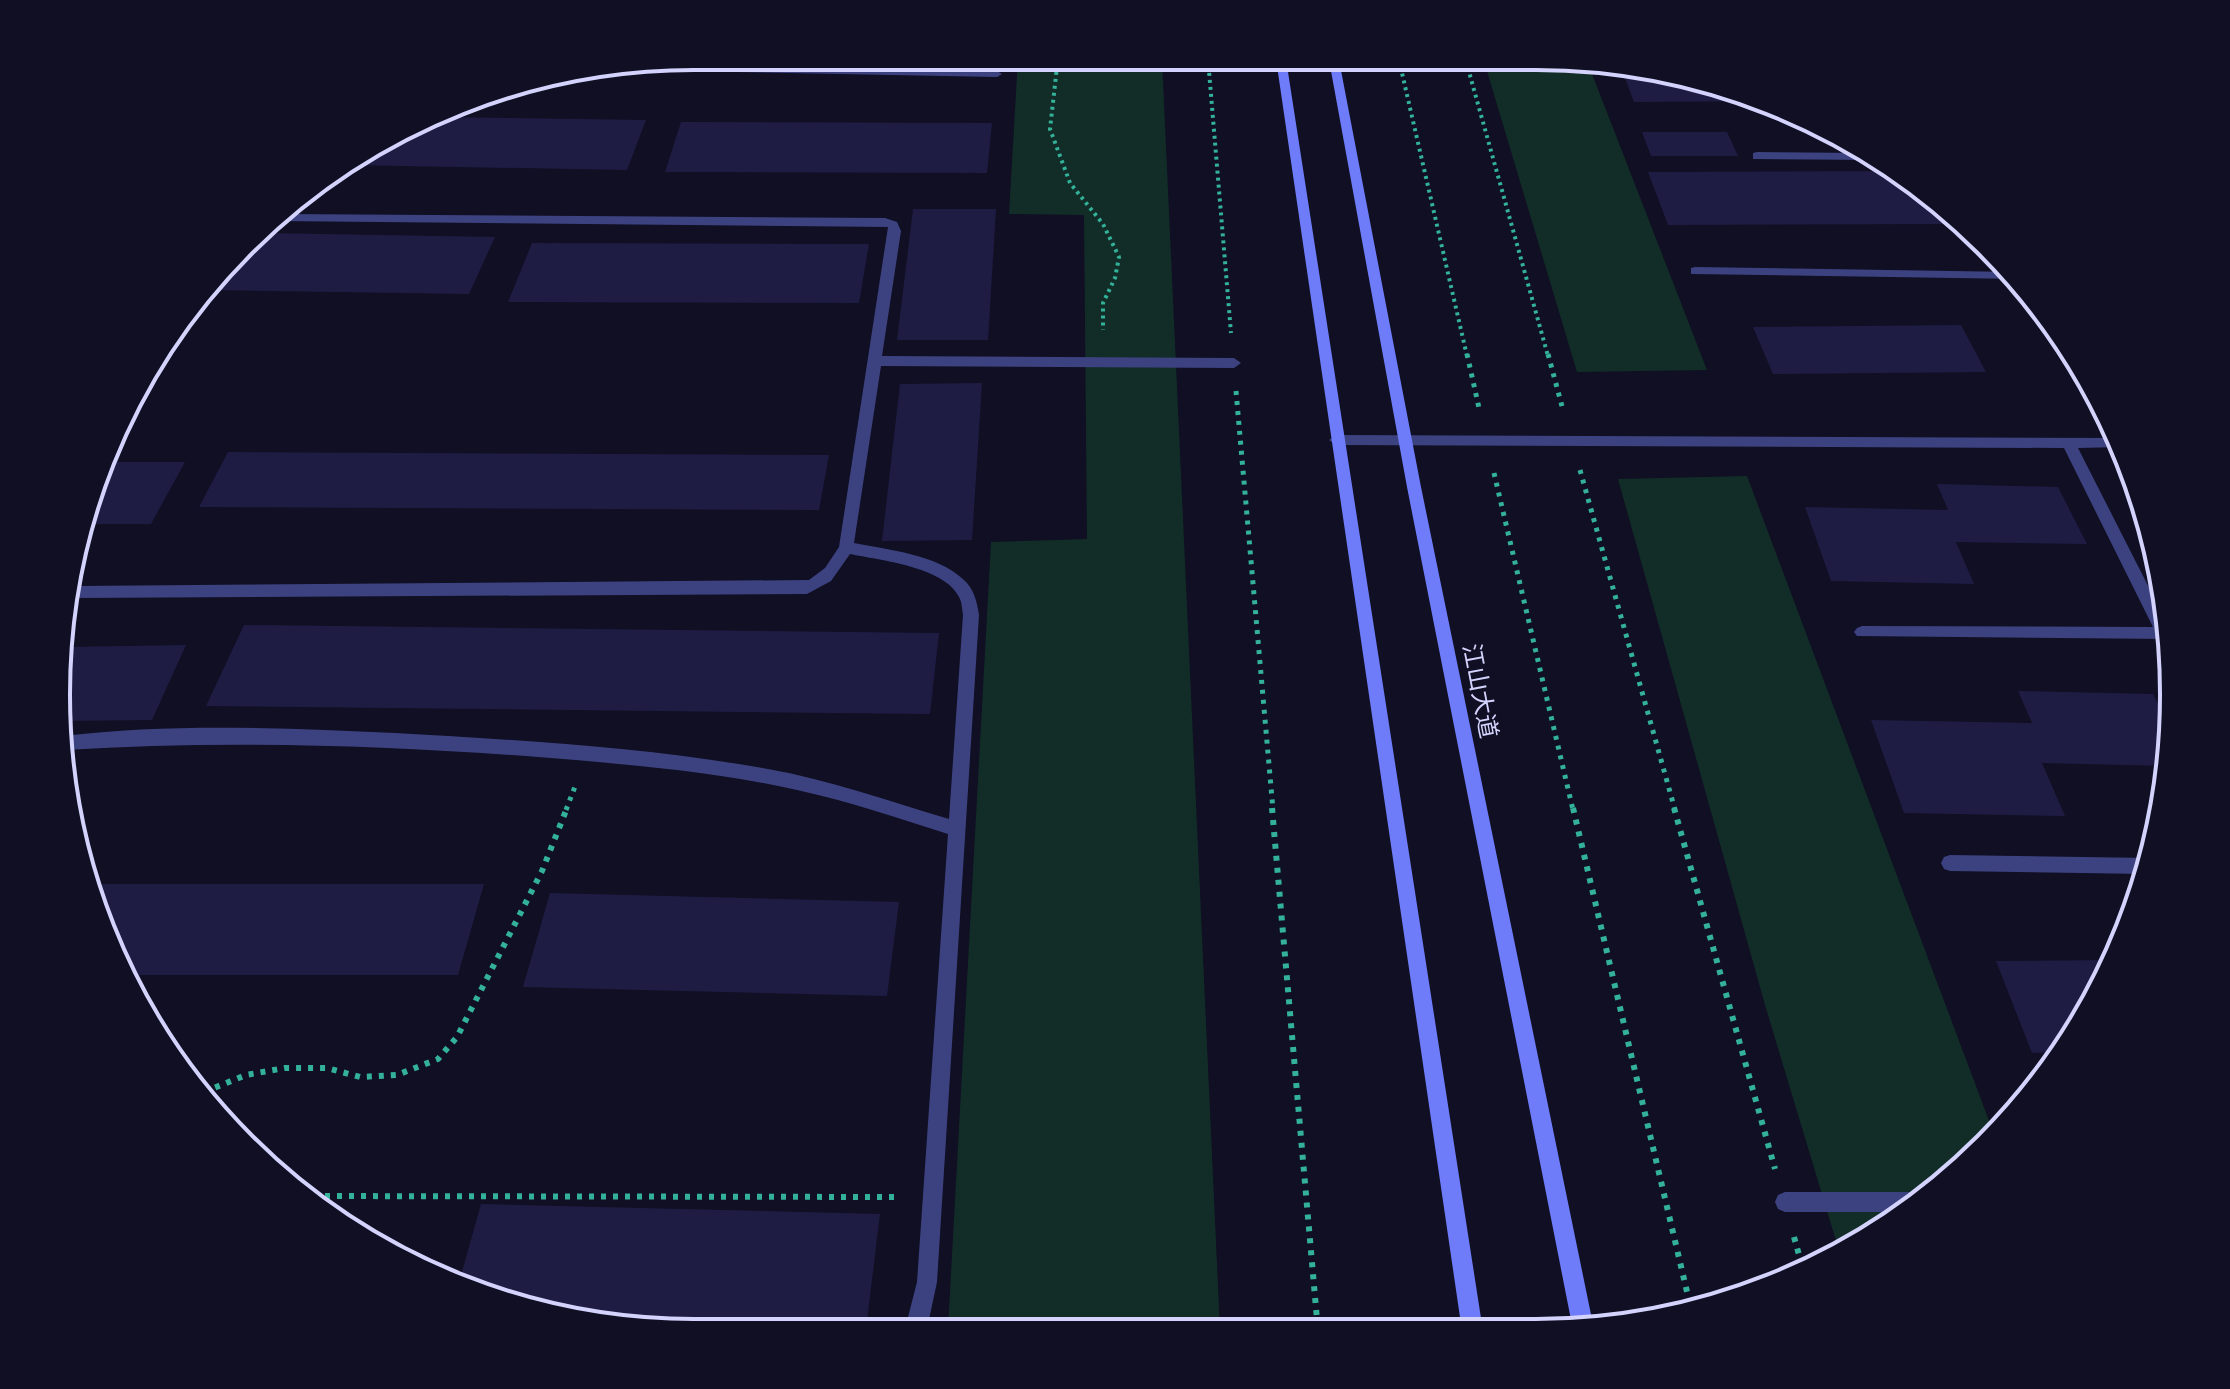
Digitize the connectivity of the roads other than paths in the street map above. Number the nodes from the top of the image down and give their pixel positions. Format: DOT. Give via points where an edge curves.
graph roads {
  1 [pos="786,70"];
  2 [pos="1283,70"];
  3 [pos="1336,70"];
  4 [pos="997,74"];
  5 [pos="1757,156"];
  6 [pos="1853,157"];
  7 [pos="291,218"];
  8 [pos="1695,271"];
  9 [pos="1998,276"];
  10 [pos="875,361"];
  11 [pos="1234,363"];
  12 [pos="1336,440"];
  13 [pos="1405,440"];
  14 [pos="2068,443"];
  15 [pos="2107,443"];
  16 [pos="846,547"];
  17 [pos="79,592"];
  18 [pos="2154,608"];
  19 [pos="1862,632"];
  20 [pos="2157,633"];
  21 [pos="72,743"];
  22 [pos="957,829"];
  23 [pos="1950,863"];
  24 [pos="2136,866"];
  25 [pos="1785,1202"];
  26 [pos="1899,1202"];
  27 [pos="1581,1317"];
  28 [pos="918,1319"];
  29 [pos="1471,1319"];
  1 -- 4 [label="lane"];
  2 -- 12 [label="main road"];
  3 -- 13 [label="main road, 江山大道"];
  5 -- 6 [label="lane"];
  7 -- 10 [label="lane" via="885,222 895,231"];
  8 -- 9 [label="lane"];
  10 -- 11 [label="lane"];
  10 -- 16 [label="lane"];
  12 -- 13 [label="lane"];
  12 -- 29 [label="main road"];
  13 -- 14 [label="lane"];
  13 -- 27 [label="main road, 江山大道"];
  14 -- 15 [label="lane"];
  14 -- 18 [label="lane"];
  16 -- 17 [label="lane" via="823,582 807,588"];
  16 -- 22 [label="lane" via="926,566 967,594 971,615"];
  19 -- 20 [label="lane"];
  21 -- 22 [label="lane" via="281,734 427,740 651,760 798,783"];
  22 -- 28 [label="lane" via="927,1282"];
  23 -- 24 [label="lane"];
  25 -- 26 [label="lane"];
}
